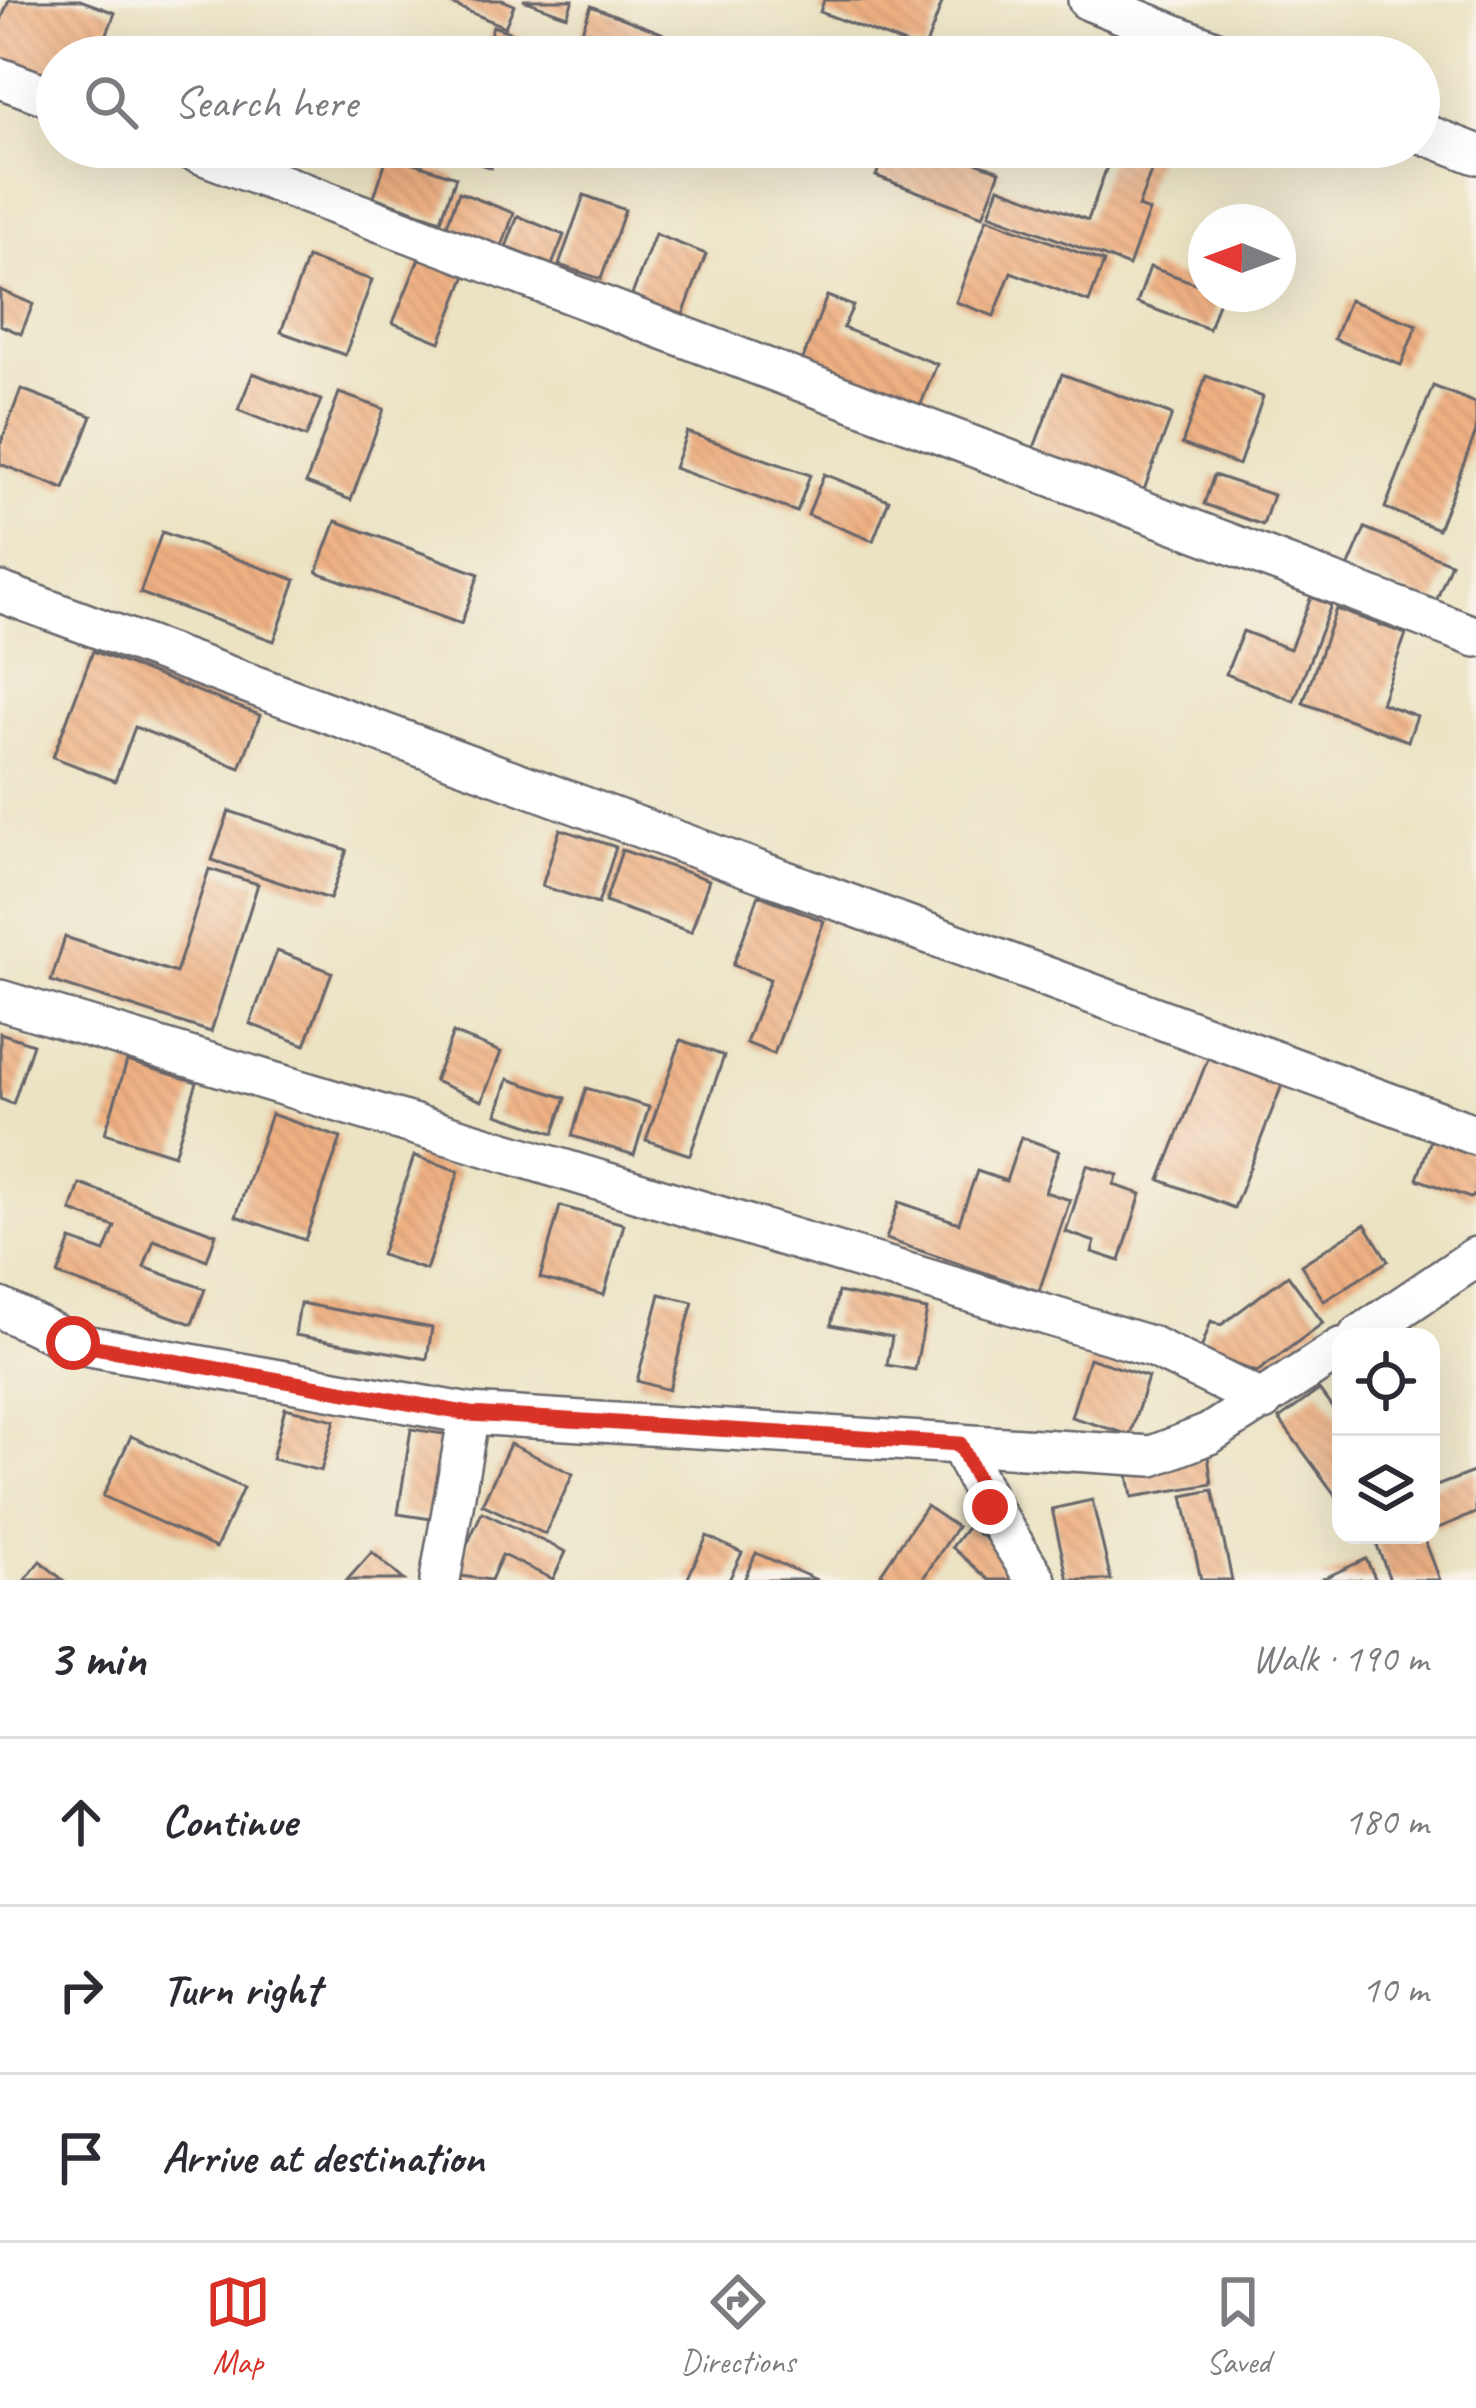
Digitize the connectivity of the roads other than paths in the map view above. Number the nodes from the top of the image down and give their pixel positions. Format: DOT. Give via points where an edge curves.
graph roads {
  1 [pos="1088,0"];
  2 [pos="1178,36"];
  3 [pos="0,78"];
  4 [pos="36,91"];
  5 [pos="1440,140"];
  6 [pos="1476,154"];
  7 [pos="238,168"];
  8 [pos="0,592"];
  9 [pos="1476,637"];
  10 [pos="0,1000"];
  11 [pos="1476,1135"];
  12 [pos="1476,1257"];
  13 [pos="0,1308"];
  14 [pos="1371,1328"];
  15 [pos="1332,1354"];
  16 [pos="1263,1401"];
  17 [pos="470,1414"];
  18 [pos="960,1444"];
  19 [pos="440,1580"];
  20 [pos="1036,1580"];
  1 -- 2 [label="street"];
  3 -- 4 [label="street"];
  5 -- 6 [label="street"];
  7 -- 9 [label="street"];
  8 -- 11 [label="street"];
  10 -- 16 [label="street" via="1153,1347"];
  12 -- 14 [label="street"];
  13 -- 17 [label="street" via="73,1343"];
  15 -- 16 [label="street"];
  16 -- 18 [label="street" via="1209,1435 1152,1456"];
  17 -- 18 [label="street"];
  17 -- 19 [label="street"];
  18 -- 20 [label="street"];
}
